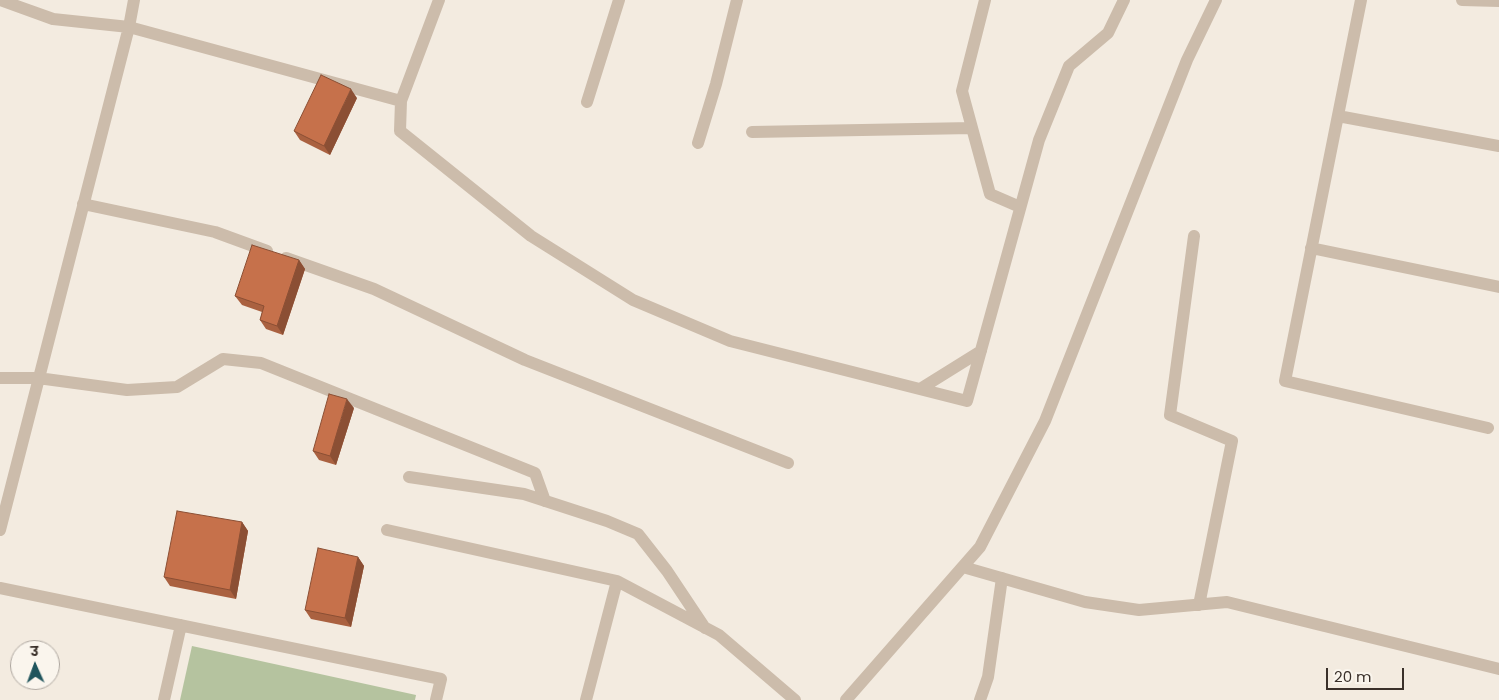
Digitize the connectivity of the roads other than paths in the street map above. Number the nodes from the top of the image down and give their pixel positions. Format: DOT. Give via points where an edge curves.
graph roads {
  1 [pos="0,0"];
  2 [pos="134,0"];
  3 [pos="440,0"];
  4 [pos="619,0"];
  5 [pos="738,0"];
  6 [pos="985,0"];
  7 [pos="1124,0"];
  8 [pos="1216,0"];
  9 [pos="1361,0"];
  10 [pos="1462,0"];
  11 [pos="1499,1"];
  12 [pos="129,27"];
  13 [pos="401,101"];
  14 [pos="586,102"];
  15 [pos="1338,116"];
  16 [pos="972,128"];
  17 [pos="752,132"];
  18 [pos="698,143"];
  19 [pos="1499,146"];
  20 [pos="83,204"];
  21 [pos="1020,207"];
  22 [pos="1194,236"];
  23 [pos="1311,248"];
  24 [pos="1499,287"];
  25 [pos="981,350"];
  26 [pos="0,378"];
  27 [pos="38,378"];
  28 [pos="920,389"];
  29 [pos="1488,428"];
  30 [pos="788,463"];
  31 [pos="408,478"];
  32 [pos="545,501"];
  33 [pos="2,511"];
  34 [pos="0,530"];
  35 [pos="387,530"];
  36 [pos="963,567"];
  37 [pos="1002,578"];
  38 [pos="617,581"];
  39 [pos="0,588"];
  40 [pos="1199,605"];
  41 [pos="181,625"];
  42 [pos="705,628"];
  43 [pos="1499,670"];
  44 [pos="164,700"];
  45 [pos="436,700"];
  46 [pos="586,700"];
  47 [pos="795,700"];
  48 [pos="846,700"];
  49 [pos="980,700"];
  1 -- 12 [label="street" via="53,19"];
  2 -- 12 [label="street"];
  3 -- 13 [label="street"];
  4 -- 14 [label="street"];
  5 -- 18 [label="street"];
  6 -- 16 [label="street" via="962,92"];
  7 -- 21 [label="street" via="1108,33 1069,66 1039,140"];
  8 -- 36 [label="street" via="1188,60 1045,421 980,547"];
  9 -- 15 [label="street"];
  10 -- 11 [label="street"];
  12 -- 13 [label="street"];
  12 -- 20 [label="street"];
  13 -- 28 [label="street" via="400,131 531,236 633,300 730,341"];
  15 -- 19 [label="street"];
  15 -- 23 [label="street"];
  16 -- 17 [label="street"];
  16 -- 21 [label="street" via="990,194"];
  20 -- 27 [label="street"];
  20 -- 30 [label="street" via="215,232 374,289 525,360"];
  21 -- 25 [label="street"];
  22 -- 40 [label="street" via="1170,415 1232,440"];
  23 -- 24 [label="street"];
  23 -- 29 [label="street" via="1285,381"];
  25 -- 28 [label="street"];
  25 -- 28 [label="street" via="967,401"];
  26 -- 27 [label="street"];
  27 -- 32 [label="street" via="127,390 177,387 223,360 261,363 535,474"];
  27 -- 33 [label="street"];
  31 -- 32 [label="street" via="524,494"];
  32 -- 42 [label="street" via="638,534"];
  33 -- 34 [label="street"];
  35 -- 38 [label="street"];
  36 -- 37 [label="street"];
  36 -- 48 [label="street"];
  37 -- 40 [label="street" via="1085,602 1139,610"];
  37 -- 49 [label="street" via="988,677"];
  38 -- 42 [label="street"];
  38 -- 46 [label="street"];
  39 -- 41 [label="street"];
  40 -- 43 [label="street" via="1227,602"];
  41 -- 44 [label="street"];
  41 -- 45 [label="street" via="441,679"];
  42 -- 47 [label="street" via="719,635"];
}
